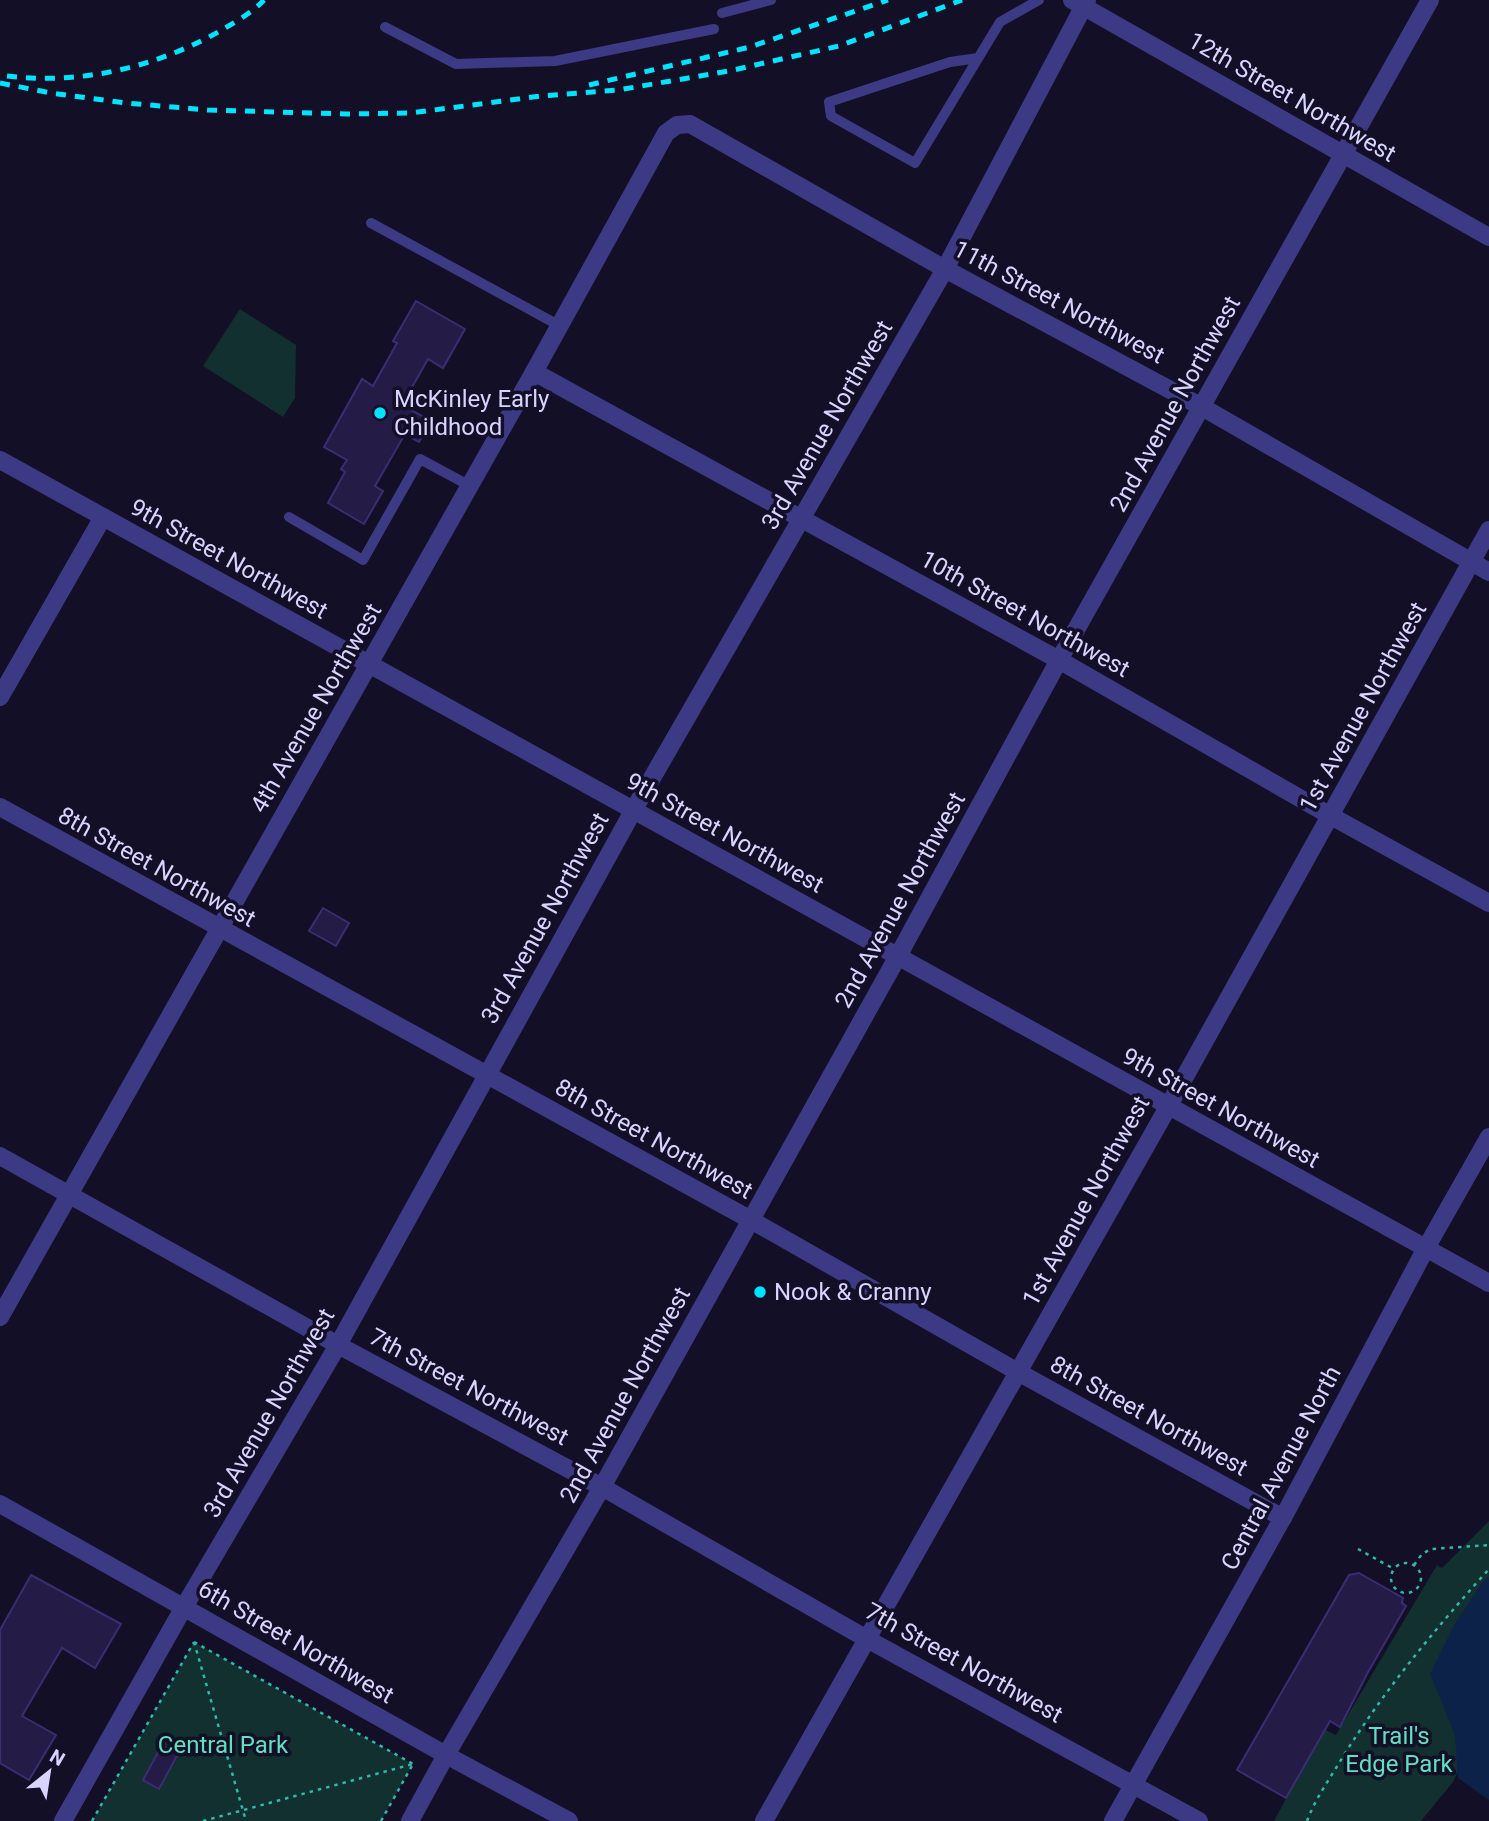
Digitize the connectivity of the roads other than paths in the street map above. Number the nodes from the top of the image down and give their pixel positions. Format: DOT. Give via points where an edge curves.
graph roads {
  1 [pos="771,0"];
  2 [pos="1039,0"];
  3 [pos="1430,0"];
  4 [pos="1081,2"];
  5 [pos="722,13"];
  6 [pos="385,27"];
  7 [pos="714,29"];
  8 [pos="978,58"];
  9 [pos="677,125"];
  10 [pos="1343,155"];
  11 [pos="371,223"];
  12 [pos="1489,236"];
  13 [pos="945,269"];
  14 [pos="560,326"];
  15 [pos="534,373"];
  16 [pos="1202,407"];
  17 [pos="0,460"];
  18 [pos="470,486"];
  19 [pos="103,517"];
  20 [pos="289,517"];
  21 [pos="802,519"];
  22 [pos="1489,530"];
  23 [pos="1472,562"];
  24 [pos="1489,572"];
  25 [pos="1059,660"];
  26 [pos="369,664"];
  27 [pos="0,697"];
  28 [pos="0,807"];
  29 [pos="633,811"];
  30 [pos="1331,816"];
  31 [pos="1489,903"];
  32 [pos="219,929"];
  33 [pos="898,956"];
  34 [pos="486,1075"];
  35 [pos="1168,1107"];
  36 [pos="1489,1137"];
  37 [pos="0,1156"];
  38 [pos="71,1195"];
  39 [pos="751,1220"];
  40 [pos="1426,1248"];
  41 [pos="1489,1283"];
  42 [pos="0,1317"];
  43 [pos="338,1345"];
  44 [pos="1018,1372"];
  45 [pos="602,1487"];
  46 [pos="0,1504"];
  47 [pos="1283,1518"];
  48 [pos="184,1606"];
  49 [pos="867,1639"];
  50 [pos="446,1755"];
  51 [pos="1135,1784"];
  52 [pos="63,1821"];
  53 [pos="410,1821"];
  54 [pos="569,1821"];
  55 [pos="764,1821"];
  56 [pos="1113,1821"];
  57 [pos="1199,1821"];
  1 -- 5 [label="lane"];
  2 -- 8 [label="lane" via="1000,22"];
  3 -- 10 [label="street, 2nd Avenue Northwest"];
  4 -- 10 [label="street, 12th Street Northwest"];
  4 -- 13 [label="street, 3rd Avenue Northwest"];
  6 -- 7 [label="lane" via="456,64 555,61"];
  8 -- 8 [label="lane" via="915,163 831,116 829,102 950,62"];
  9 -- 13 [label="street, 11th Street Northwest" via="690,124"];
  9 -- 14 [label="street, 4th Avenue Northwest" via="666,133"];
  10 -- 12 [label="street, 12th Street Northwest"];
  10 -- 16 [label="street, 2nd Avenue Northwest"];
  11 -- 14 [label="lane"];
  13 -- 16 [label="street, 11th Street Northwest"];
  13 -- 21 [label="street, 3rd Avenue Northwest"];
  14 -- 15 [label="street, 4th Avenue Northwest"];
  15 -- 18 [label="street, 4th Avenue Northwest"];
  15 -- 21 [label="street, 10th Street Northwest"];
  16 -- 23 [label="street, 11th Street Northwest"];
  16 -- 25 [label="street, 2nd Avenue Northwest"];
  17 -- 19 [label="street, 9th Street Northwest"];
  18 -- 20 [label="lane" via="421,459 363,560"];
  18 -- 26 [label="street, 4th Avenue Northwest"];
  19 -- 26 [label="street, 9th Street Northwest"];
  19 -- 27 [label="street"];
  21 -- 25 [label="street, 10th Street Northwest"];
  21 -- 29 [label="street, 3rd Avenue Northwest"];
  22 -- 23 [label="street, 1st Avenue Northwest"];
  23 -- 24 [label="street, 11th Street Northwest"];
  23 -- 30 [label="street, 1st Avenue Northwest"];
  25 -- 30 [label="street, 10th Street Northwest"];
  25 -- 33 [label="street, 2nd Avenue Northwest"];
  26 -- 29 [label="street, 9th Street Northwest"];
  26 -- 32 [label="street, 4th Avenue Northwest"];
  28 -- 32 [label="street, 8th Street Northwest"];
  29 -- 33 [label="street, 9th Street Northwest"];
  29 -- 34 [label="street, 3rd Avenue Northwest"];
  30 -- 31 [label="street, 10th Street Northwest"];
  30 -- 35 [label="street, 1st Avenue Northwest"];
  32 -- 34 [label="street, 8th Street Northwest"];
  32 -- 38 [label="street, 4th Avenue Northwest"];
  33 -- 35 [label="street, 9th Street Northwest"];
  33 -- 39 [label="street, 2nd Avenue Northwest"];
  34 -- 39 [label="street, 8th Street Northwest"];
  34 -- 43 [label="street, 3rd Avenue Northwest"];
  35 -- 40 [label="street, 9th Street Northwest"];
  35 -- 44 [label="street, 1st Avenue Northwest"];
  36 -- 40 [label="street, Central Avenue North"];
  37 -- 38 [label="street, 7th Street Northwest"];
  38 -- 42 [label="street, 4th Avenue Northwest"];
  38 -- 43 [label="street, 7th Street Northwest"];
  39 -- 44 [label="street, 8th Street Northwest"];
  39 -- 45 [label="street, 2nd Avenue Northwest"];
  40 -- 41 [label="street, 9th Street Northwest"];
  40 -- 47 [label="street, Central Avenue North"];
  43 -- 45 [label="street, 7th Street Northwest"];
  43 -- 48 [label="street, 3rd Avenue Northwest"];
  44 -- 47 [label="street, 8th Street Northwest"];
  44 -- 49 [label="street, 1st Avenue Northwest"];
  45 -- 49 [label="street, 7th Street Northwest"];
  45 -- 50 [label="street, 2nd Avenue Northwest"];
  46 -- 48 [label="street, 6th Street Northwest"];
  47 -- 51 [label="street, Central Avenue North"];
  48 -- 50 [label="street, 6th Street Northwest"];
  48 -- 52 [label="street, 3rd Avenue Northwest"];
  49 -- 51 [label="street, 7th Street Northwest"];
  49 -- 55 [label="street, 1st Avenue Northwest"];
  50 -- 53 [label="street, 2nd Avenue Northwest"];
  50 -- 54 [label="street, 6th Street Northwest"];
  51 -- 56 [label="street, Central Avenue North"];
  51 -- 57 [label="street, 7th Street Northwest"];
}
